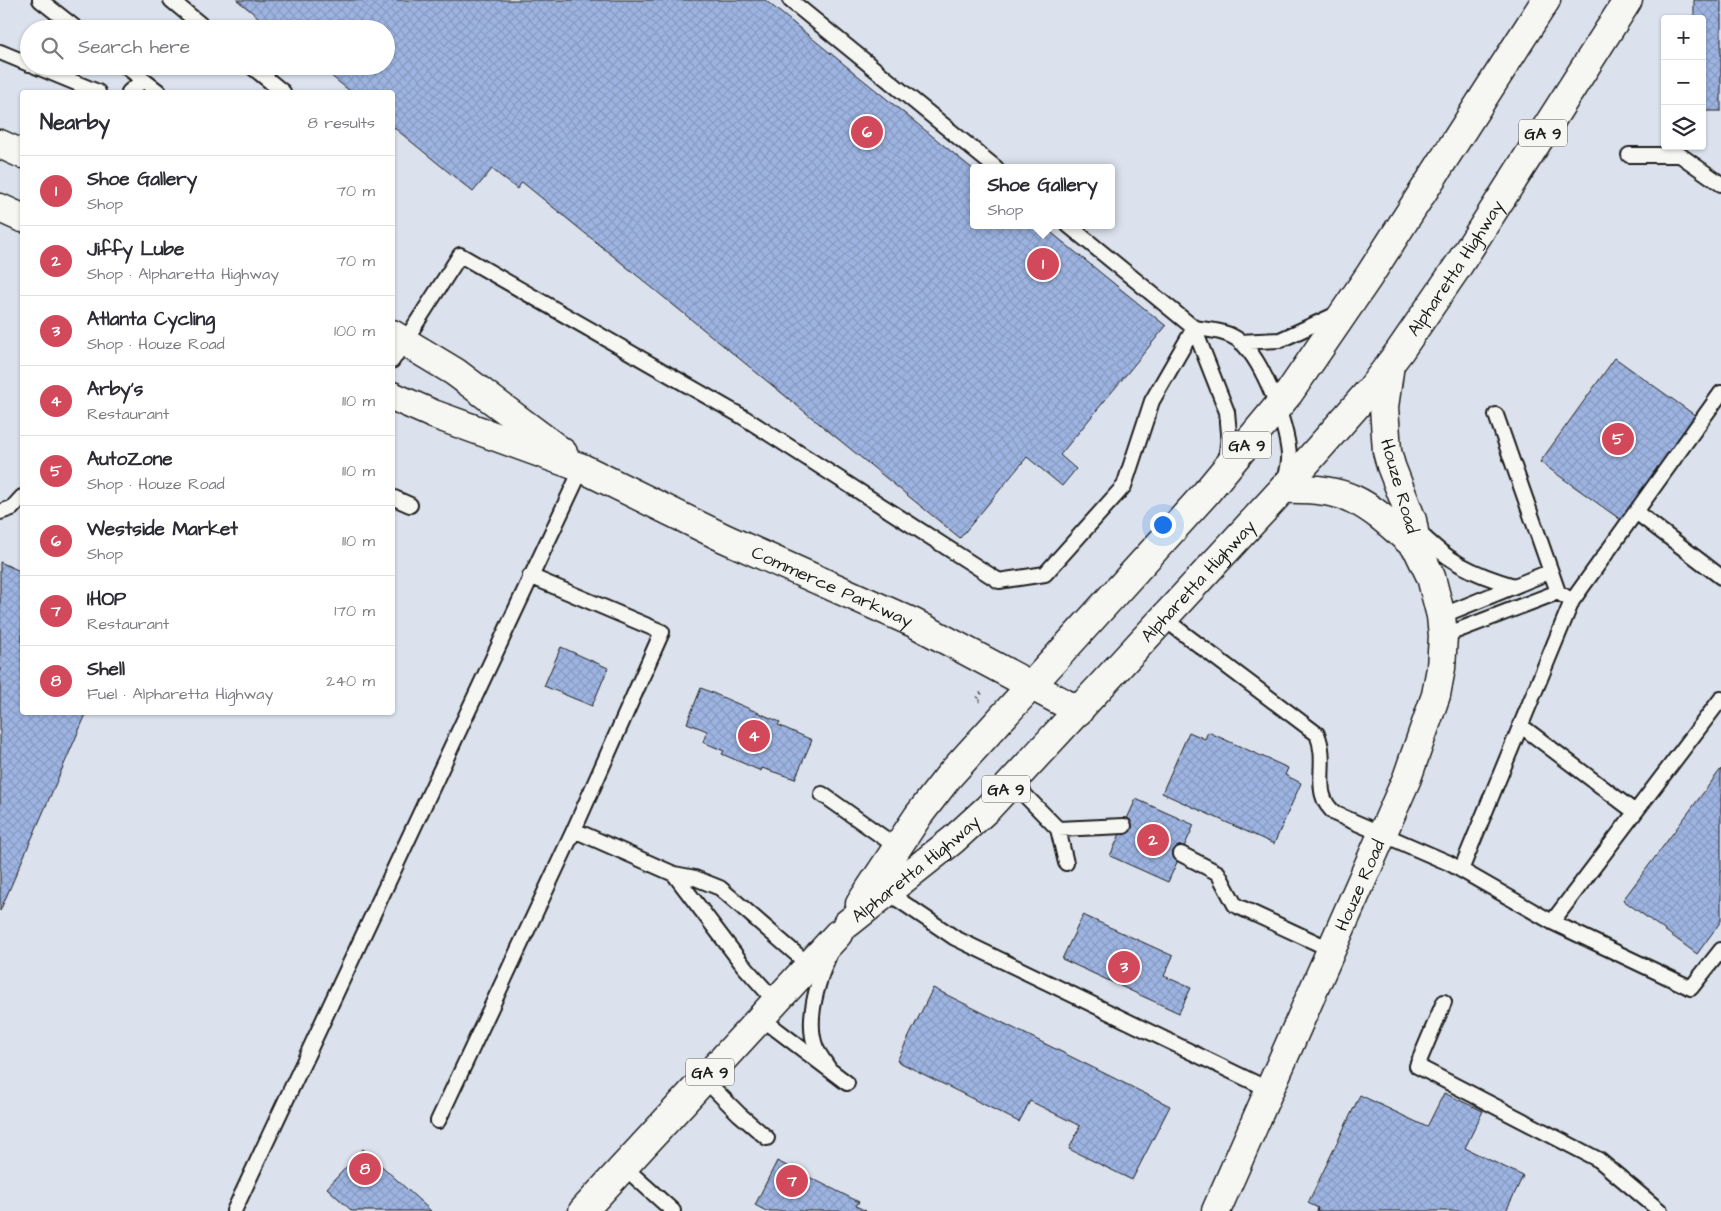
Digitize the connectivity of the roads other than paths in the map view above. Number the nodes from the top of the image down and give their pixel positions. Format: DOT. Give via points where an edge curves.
graph roads {
  1 [pos="40,0"];
  2 [pos="171,0"];
  3 [pos="790,0"];
  4 [pos="1628,0"];
  5 [pos="1537,6"];
  6 [pos="66,20"];
  7 [pos="195,20"];
  8 [pos="0,52"];
  9 [pos="20,60"];
  10 [pos="56,75"];
  11 [pos="137,75"];
  12 [pos="262,75"];
  13 [pos="143,80"];
  14 [pos="93,90"];
  15 [pos="131,90"];
  16 [pos="156,90"];
  17 [pos="281,90"];
  18 [pos="0,144"];
  19 [pos="20,153"];
  20 [pos="1630,155"];
  21 [pos="991,164"];
  22 [pos="1721,184"];
  23 [pos="0,208"];
  24 [pos="20,217"];
  25 [pos="1073,229"];
  26 [pos="1347,309"];
  27 [pos="1194,328"];
  28 [pos="1240,342"];
  29 [pos="397,345"];
  30 [pos="1390,364"];
  31 [pos="1721,393"];
  32 [pos="395,397"];
  33 [pos="1277,408"];
  34 [pos="1496,415"];
  35 [pos="582,468"];
  36 [pos="1225,472"];
  37 [pos="1283,489"];
  38 [pos="395,498"];
  39 [pos="20,499"];
  40 [pos="410,505"];
  41 [pos="0,512"];
  42 [pos="1636,512"];
  43 [pos="1415,537"];
  44 [pos="1550,572"];
  45 [pos="530,576"];
  46 [pos="1721,576"];
  47 [pos="1514,586"];
  48 [pos="1558,592"];
  49 [pos="1572,601"];
  50 [pos="1163,618"];
  51 [pos="1442,626"];
  52 [pos="1033,686"];
  53 [pos="1721,698"];
  54 [pos="1079,711"];
  55 [pos="1520,725"];
  56 [pos="1012,782"];
  57 [pos="822,794"];
  58 [pos="1635,812"];
  59 [pos="1124,826"];
  60 [pos="1058,829"];
  61 [pos="574,830"];
  62 [pos="1383,834"];
  63 [pos="897,848"];
  64 [pos="1181,854"];
  65 [pos="1066,863"];
  66 [pos="1461,870"];
  67 [pos="674,874"];
  68 [pos="887,892"];
  69 [pos="1552,922"];
  70 [pos="838,934"];
  71 [pos="1332,950"];
  72 [pos="1721,950"];
  73 [pos="809,964"];
  74 [pos="1444,1002"];
  75 [pos="768,1009"];
  76 [pos="829,1069"];
  77 [pos="704,1079"];
  78 [pos="847,1083"];
  79 [pos="1270,1090"];
  80 [pos="438,1121"];
  81 [pos="767,1138"];
  82 [pos="624,1167"];
  83 [pos="234,1211"];
  84 [pos="583,1211"];
  85 [pos="673,1211"];
  86 [pos="1216,1211"];
  87 [pos="1660,1211"];
  1 -- 6 [label="lane"];
  2 -- 7 [label="lane"];
  3 -- 21 [label="lane"];
  4 -- 30 [label="main road, Alpharetta Highway / GA 9" via="1458,266"];
  5 -- 26 [label="main road, Alpharetta Highway / GA 9"];
  8 -- 9 [label="lane"];
  10 -- 14 [label="lane"];
  11 -- 13 [label="lane"];
  12 -- 17 [label="lane"];
  13 -- 15 [label="lane"];
  13 -- 16 [label="lane"];
  18 -- 19 [label="main road"];
  20 -- 22 [label="lane" via="1680,155"];
  23 -- 24 [label="main road"];
  25 -- 27 [label="lane"];
  26 -- 28 [label="lane" via="1280,340"];
  26 -- 33 [label="main road, Alpharetta Highway / GA 9"];
  27 -- 28 [label="lane" via="1220,331"];
  27 -- 29 [label="lane" via="1152,401 1124,486 1045,574 999,581 743,417 460,255"];
  27 -- 36 [label="lane" via="1227,412 1229,433"];
  28 -- 33 [label="lane" via="1257,365"];
  29 -- 35 [label="main road, Commerce Parkway" via="502,406"];
  30 -- 37 [label="main road, Alpharetta Highway / GA 9"];
  30 -- 43 [label="main road, Houze Road" via="1384,407 1385,438"];
  31 -- 42 [label="lane"];
  32 -- 35 [label="main road, Commerce Parkway"];
  33 -- 36 [label="main road, Alpharetta Highway / GA 9"];
  33 -- 37 [label="lane" via="1289,455"];
  34 -- 44 [label="lane"];
  35 -- 45 [label="lane"];
  35 -- 52 [label="main road, Commerce Parkway" via="724,538 914,623"];
  36 -- 52 [label="main road, Alpharetta Highway / GA 9"];
  37 -- 43 [label="main road, Houze Road" via="1315,488 1343,493"];
  37 -- 50 [label="main road, Alpharetta Highway / GA 9"];
  38 -- 40 [label="lane"];
  39 -- 41 [label="lane" via="12,508"];
  42 -- 46 [label="lane"];
  42 -- 49 [label="lane"];
  43 -- 47 [label="lane" via="1427,541 1479,576"];
  43 -- 51 [label="main road, Houze Road" via="1431,578"];
  44 -- 47 [label="lane"];
  44 -- 48 [label="lane"];
  45 -- 61 [label="lane" via="662,632"];
  45 -- 83 [label="lane"];
  47 -- 51 [label="lane"];
  48 -- 49 [label="lane"];
  48 -- 51 [label="lane"];
  49 -- 55 [label="lane"];
  50 -- 54 [label="main road, Alpharetta Highway / GA 9"];
  50 -- 62 [label="lane" via="1317,734 1322,746 1322,796 1326,806 1336,814"];
  51 -- 62 [label="main road, Houze Road" via="1442,668 1436,695"];
  52 -- 54 [label="main road, Commerce Parkway"];
  52 -- 63 [label="main road, Alpharetta Highway / GA 9" via="949,776"];
  53 -- 58 [label="lane"];
  54 -- 56 [label="main road, Alpharetta Highway / GA 9"];
  55 -- 58 [label="lane"];
  55 -- 66 [label="lane"];
  56 -- 60 [label="lane"];
  56 -- 68 [label="main road, Alpharetta Highway / GA 9" via="953,840"];
  57 -- 63 [label="lane"];
  58 -- 69 [label="lane"];
  59 -- 60 [label="lane"];
  60 -- 65 [label="lane"];
  61 -- 67 [label="lane"];
  61 -- 80 [label="lane"];
  62 -- 66 [label="lane"];
  62 -- 71 [label="main road, Houze Road"];
  63 -- 68 [label="main road, Alpharetta Highway / GA 9" via="847,924"];
  64 -- 71 [label="lane" via="1218,873 1235,905"];
  66 -- 69 [label="lane"];
  67 -- 73 [label="lane" via="720,888"];
  67 -- 75 [label="lane" via="743,965"];
  68 -- 79 [label="lane" via="955,938"];
  69 -- 72 [label="lane" via="1691,988"];
  70 -- 73 [label="main road, Alpharetta Highway / GA 9"];
  70 -- 76 [label="lane" via="824,967 812,1019 816,1048"];
  71 -- 79 [label="main road, Houze Road"];
  73 -- 75 [label="main road, Alpharetta Highway / GA 9"];
  74 -- 87 [label="lane" via="1417,1066 1598,1160"];
  75 -- 76 [label="lane" via="806,1054"];
  75 -- 77 [label="main road, Alpharetta Highway / GA 9"];
  76 -- 78 [label="lane"];
  77 -- 81 [label="lane"];
  77 -- 82 [label="main road, Alpharetta Highway / GA 9"];
  79 -- 86 [label="main road, Houze Road"];
  82 -- 84 [label="main road, Alpharetta Highway / GA 9"];
  82 -- 85 [label="lane"];
}
